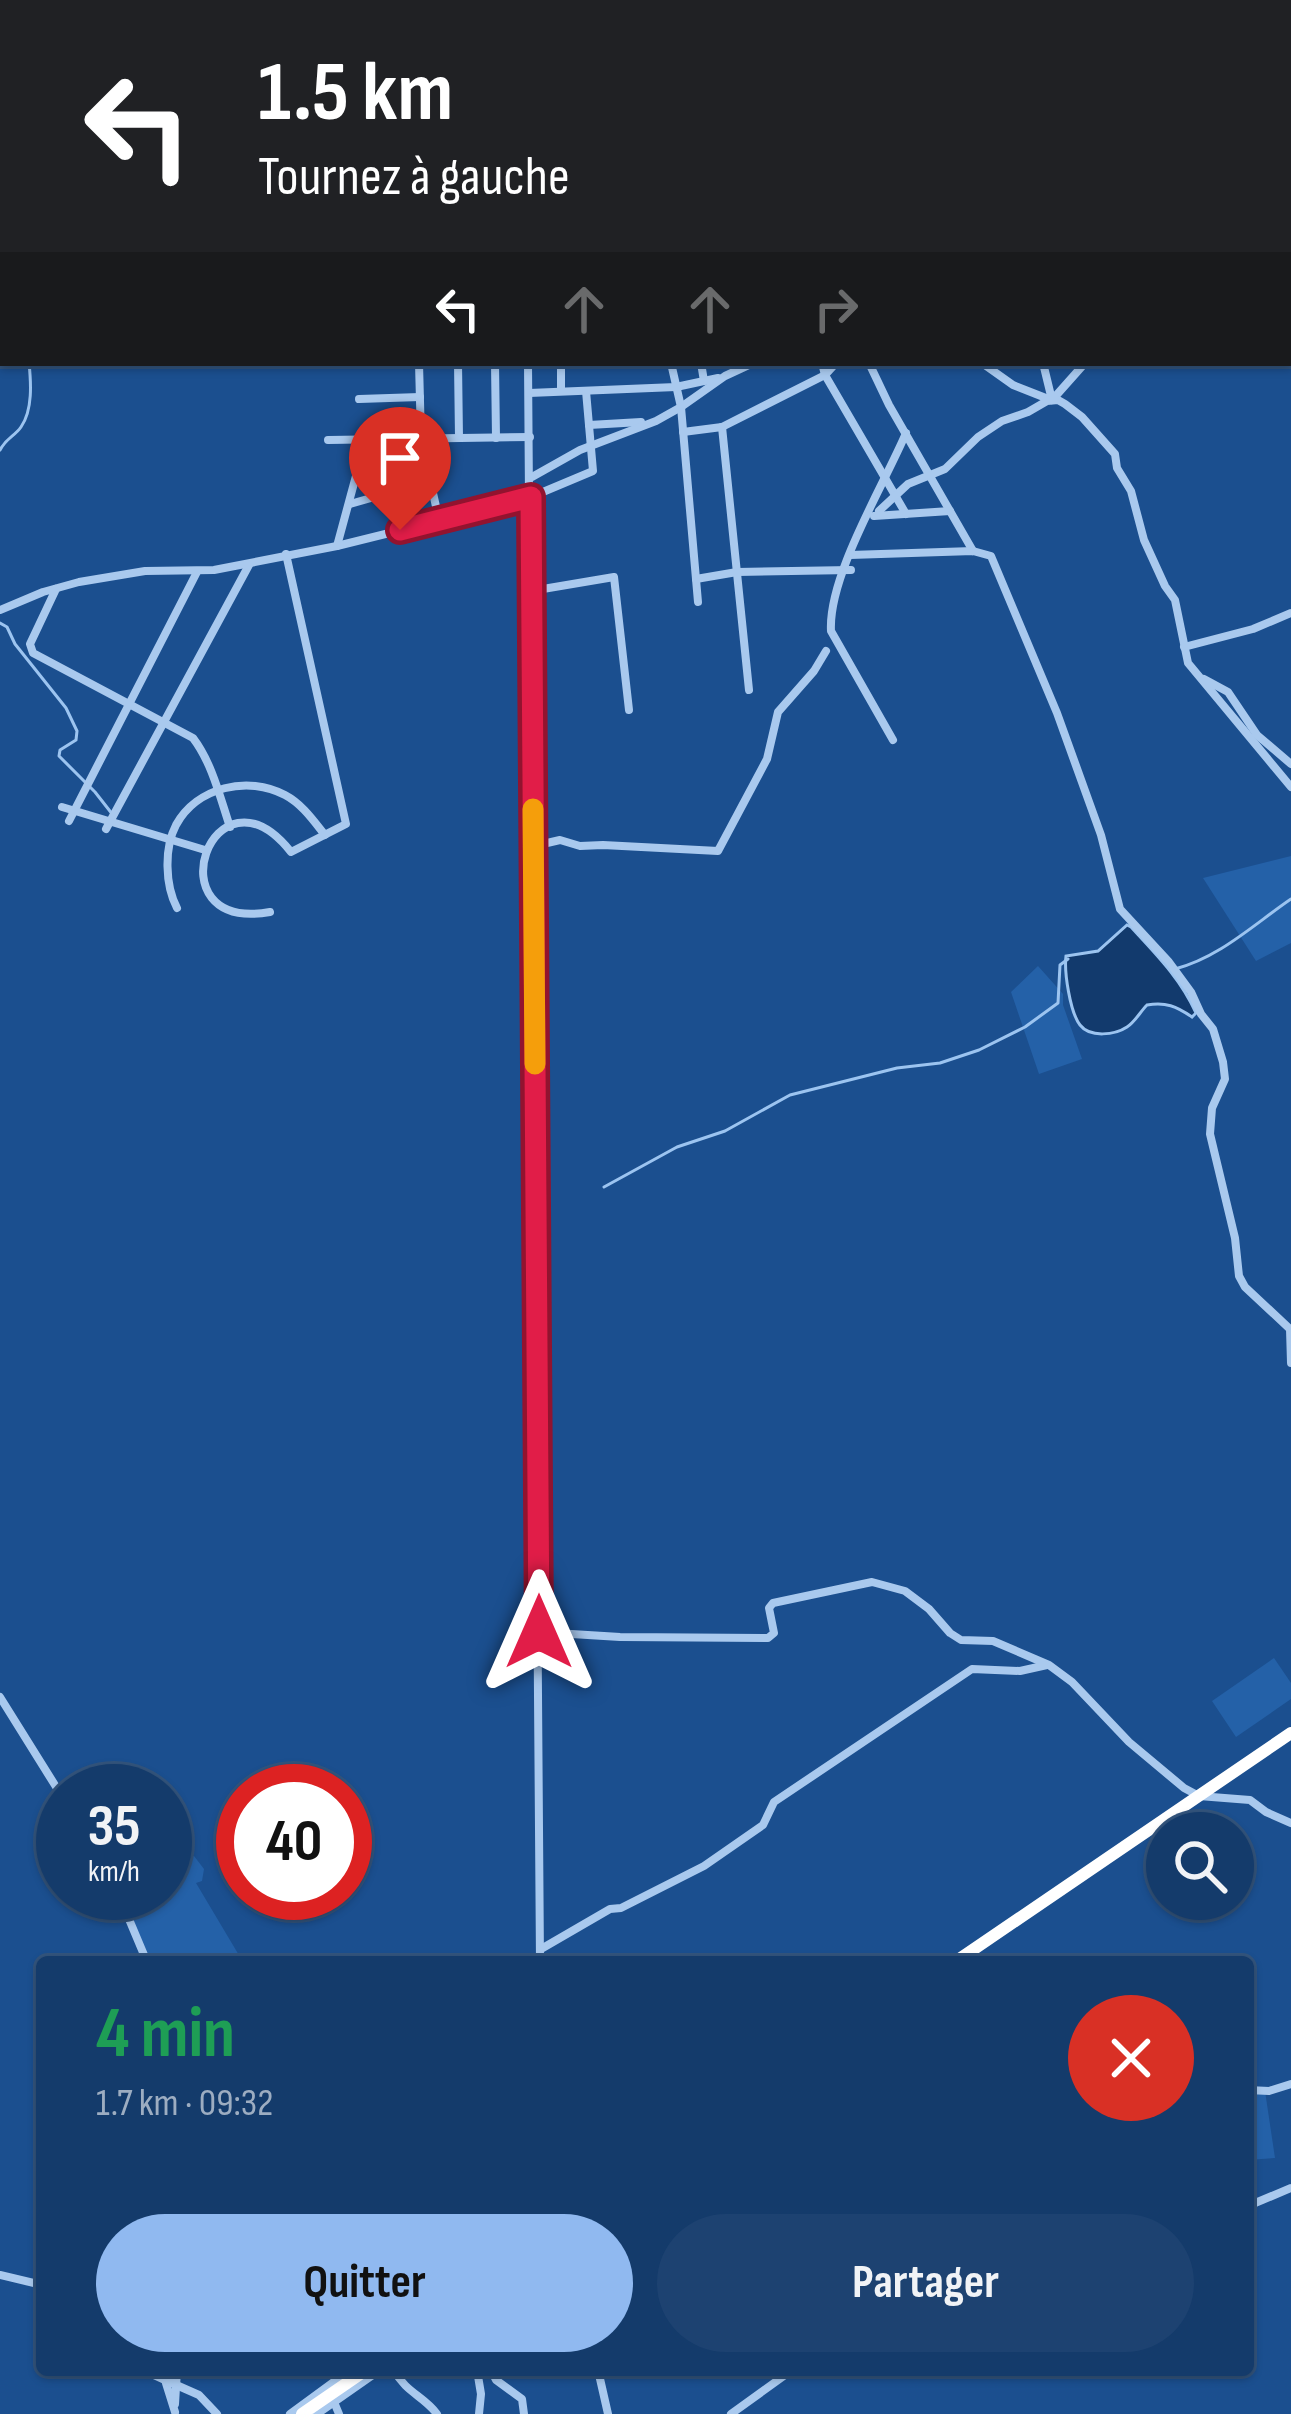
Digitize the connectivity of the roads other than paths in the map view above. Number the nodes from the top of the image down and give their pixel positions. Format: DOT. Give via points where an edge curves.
graph roads {
  1 [pos="419,366"];
  2 [pos="458,366"];
  3 [pos="495,366"];
  4 [pos="528,366"];
  5 [pos="561,366"];
  6 [pos="672,366"];
  7 [pos="701,366"];
  8 [pos="747,366"];
  9 [pos="823,366"];
  10 [pos="833,366"];
  11 [pos="871,366"];
  12 [pos="986,366"];
  13 [pos="1044,366"];
  14 [pos="1082,366"];
  15 [pos="825,375"];
  16 [pos="725,376"];
  17 [pos="704,381"];
  18 [pos="676,387"];
  19 [pos="586,391"];
  20 [pos="561,392"];
  21 [pos="529,393"];
  22 [pos="420,398"];
  23 [pos="359,399"];
  24 [pos="1052,400"];
  25 [pos="681,407"];
  26 [pos="682,420"];
  27 [pos="654,422"];
  28 [pos="589,425"];
  29 [pos="722,427"];
  30 [pos="683,432"];
  31 [pos="907,433"];
  32 [pos="530,437"];
  33 [pos="460,438"];
  34 [pos="496,438"];
  35 [pos="380,439"];
  36 [pos="422,439"];
  37 [pos="328,440"];
  38 [pos="366,440"];
  39 [pos="590,446"];
  40 [pos="930,476"];
  41 [pos="530,478"];
  42 [pos="886,479"];
  43 [pos="392,492"];
  44 [pos="895,495"];
  45 [pos="531,497"];
  46 [pos="348,504"];
  47 [pos="879,511"];
  48 [pos="950,511"];
  49 [pos="906,514"];
  50 [pos="868,516"];
  51 [pos="439,520"];
  52 [pos="400,530"];
  53 [pos="337,546"];
  54 [pos="973,551"];
  55 [pos="286,554"];
  56 [pos="850,555"];
  57 [pos="249,564"];
  58 [pos="848,570"];
  59 [pos="197,571"];
  60 [pos="737,572"];
  61 [pos="696,578"];
  62 [pos="56,589"];
  63 [pos="531,591"];
  64 [pos="698,602"];
  65 [pos="0,610"];
  66 [pos="1291,614"];
  67 [pos="1184,646"];
  68 [pos="826,651"];
  69 [pos="1197,675"];
  70 [pos="748,690"];
  71 [pos="129,704"];
  72 [pos="629,710"];
  73 [pos="164,722"];
  74 [pos="893,740"];
  75 [pos="1291,764"];
  76 [pos="1291,787"];
  77 [pos="218,790"];
  78 [pos="62,807"];
  79 [pos="72,816"];
  80 [pos="108,825"];
  81 [pos="230,826"];
  82 [pos="325,835"];
  83 [pos="171,840"];
  84 [pos="534,846"];
  85 [pos="205,850"];
  86 [pos="177,908"];
  87 [pos="270,912"];
  88 [pos="1291,1363"];
  89 [pos="539,1632"];
  90 [pos="1049,1665"];
  91 [pos="2,1697"];
  92 [pos="1291,1733"];
  93 [pos="42,1764"];
  94 [pos="1198,1796"];
  95 [pos="1291,1823"];
  96 [pos="129,1920"];
  97 [pos="540,1950"];
  98 [pos="144,1956"];
  99 [pos="540,1956"];
  100 [pos="964,1956"];
  101 [pos="1291,2084"];
  102 [pos="1254,2090"];
  103 [pos="1291,2188"];
  104 [pos="1254,2203"];
  105 [pos="0,2275"];
  106 [pos="36,2284"];
  107 [pos="156,2376"];
  108 [pos="177,2376"];
  109 [pos="330,2376"];
  110 [pos="341,2376"];
  111 [pos="357,2376"];
  112 [pos="371,2376"];
  113 [pos="397,2376"];
  114 [pos="478,2376"];
  115 [pos="495,2376"];
  116 [pos="599,2376"];
  117 [pos="784,2376"];
  118 [pos="165,2380"];
  119 [pos="176,2385"];
  120 [pos="323,2388"];
  121 [pos="334,2402"];
  122 [pos="175,2413"];
  123 [pos="734,2413"];
  124 [pos="217,2414"];
  125 [pos="290,2414"];
  126 [pos="302,2414"];
  127 [pos="316,2414"];
  128 [pos="339,2414"];
  129 [pos="437,2414"];
  130 [pos="479,2414"];
  131 [pos="524,2414"];
  132 [pos="608,2414"];
  1 -- 22 [label="street"];
  2 -- 33 [label="street"];
  3 -- 34 [label="street"];
  4 -- 21 [label="street"];
  5 -- 20 [label="street"];
  6 -- 18 [label="street"];
  7 -- 17 [label="street"];
  8 -- 16 [label="street"];
  9 -- 15 [label="street"];
  10 -- 15 [label="street"];
  11 -- 31 [label="street"];
  12 -- 24 [label="street"];
  13 -- 24 [label="street"];
  14 -- 24 [label="street"];
  15 -- 29 [label="street"];
  15 -- 42 [label="street"];
  16 -- 17 [label="street"];
  16 -- 25 [label="street"];
  17 -- 18 [label="street"];
  18 -- 19 [label="street"];
  18 -- 25 [label="street"];
  19 -- 20 [label="street"];
  19 -- 28 [label="street"];
  20 -- 21 [label="street"];
  21 -- 32 [label="street"];
  22 -- 23 [label="street"];
  22 -- 36 [label="street"];
  24 -- 40 [label="street" via="990,428"];
  24 -- 67 [label="street" via="1082,417 1114,454 1175,600"];
  25 -- 26 [label="street"];
  25 -- 27 [label="street"];
  26 -- 27 [label="street"];
  26 -- 30 [label="street"];
  27 -- 28 [label="street"];
  27 -- 39 [label="street"];
  28 -- 39 [label="street"];
  29 -- 30 [label="street"];
  29 -- 60 [label="street"];
  30 -- 61 [label="street"];
  31 -- 40 [label="street"];
  31 -- 42 [label="street"];
  32 -- 34 [label="street"];
  32 -- 41 [label="street"];
  33 -- 34 [label="street"];
  33 -- 36 [label="street"];
  35 -- 36 [label="street"];
  35 -- 38 [label="street"];
  35 -- 43 [label="street"];
  36 -- 51 [label="street"];
  37 -- 38 [label="street"];
  38 -- 46 [label="street"];
  39 -- 41 [label="street"];
  39 -- 45 [label="street" via="592,471"];
  40 -- 44 [label="street"];
  40 -- 48 [label="street"];
  41 -- 45 [label="street"];
  42 -- 44 [label="street"];
  42 -- 50 [label="street"];
  43 -- 46 [label="street"];
  43 -- 52 [label="street"];
  44 -- 47 [label="street"];
  44 -- 49 [label="street"];
  45 -- 51 [label="street"];
  45 -- 63 [label="street"];
  46 -- 53 [label="street"];
  48 -- 49 [label="street"];
  48 -- 54 [label="street"];
  49 -- 50 [label="street"];
  50 -- 56 [label="street"];
  51 -- 52 [label="street"];
  52 -- 53 [label="street"];
  53 -- 55 [label="street"];
  54 -- 56 [label="street"];
  54 -- 88 [label="street" via="991,556 1052,698 1120,909 1169,962 1213,1029 1225,1079 1209,1121 1239,1276 1290,1329"];
  55 -- 57 [label="street"];
  55 -- 82 [label="street" via="346,824"];
  56 -- 58 [label="street"];
  57 -- 59 [label="street"];
  57 -- 73 [label="street"];
  58 -- 60 [label="street"];
  58 -- 74 [label="street" via="831,631"];
  59 -- 62 [label="street"];
  59 -- 71 [label="street"];
  60 -- 61 [label="street"];
  60 -- 70 [label="street"];
  61 -- 64 [label="street"];
  62 -- 65 [label="street"];
  62 -- 71 [label="street" via="33,653"];
  63 -- 72 [label="street" via="614,577"];
  63 -- 84 [label="street"];
  66 -- 67 [label="street"];
  67 -- 69 [label="street"];
  68 -- 84 [label="street" via="778,712 767,759 718,850 560,840"];
  69 -- 75 [label="street" via="1228,692 1256,735"];
  69 -- 76 [label="street"];
  71 -- 73 [label="street"];
  71 -- 79 [label="street"];
  73 -- 77 [label="street" via="193,738"];
  73 -- 80 [label="street"];
  77 -- 81 [label="street"];
  77 -- 82 [label="street" via="250,784 280,792"];
  77 -- 83 [label="street" via="190,809"];
  78 -- 79 [label="street"];
  79 -- 80 [label="street"];
  80 -- 83 [label="street"];
  81 -- 82 [label="street" via="261,826 291,852"];
  81 -- 85 [label="street"];
  83 -- 85 [label="street"];
  83 -- 86 [label="street" via="167,884"];
  84 -- 89 [label="street"];
  85 -- 87 [label="street" via="202,872 216,901 239,914"];
  89 -- 90 [label="street" via="768,1638 770,1605 872,1582 909,1594 961,1640 993,1641"];
  89 -- 97 [label="street"];
  90 -- 94 [label="street"];
  90 -- 97 [label="street" via="971,1669 774,1802 765,1823 704,1865"];
  91 -- 93 [label="street"];
  92 -- 94 [label="highway"];
  94 -- 95 [label="street" via="1250,1801"];
  94 -- 100 [label="highway"];
  96 -- 98 [label="street"];
  97 -- 99 [label="street"];
  101 -- 102 [label="street"];
  103 -- 104 [label="street"];
  105 -- 106 [label="street"];
  107 -- 118 [label="street"];
  108 -- 119 [label="street"];
  109 -- 120 [label="street"];
  110 -- 120 [label="street"];
  111 -- 126 [label="highway"];
  112 -- 121 [label="street"];
  113 -- 129 [label="street"];
  114 -- 130 [label="street"];
  115 -- 131 [label="street" via="522,2399"];
  116 -- 132 [label="street"];
  117 -- 123 [label="street"];
  118 -- 119 [label="street"];
  118 -- 122 [label="street"];
  119 -- 122 [label="street"];
  119 -- 124 [label="street"];
  120 -- 125 [label="street"];
  121 -- 127 [label="street"];
  121 -- 128 [label="street"];
}
